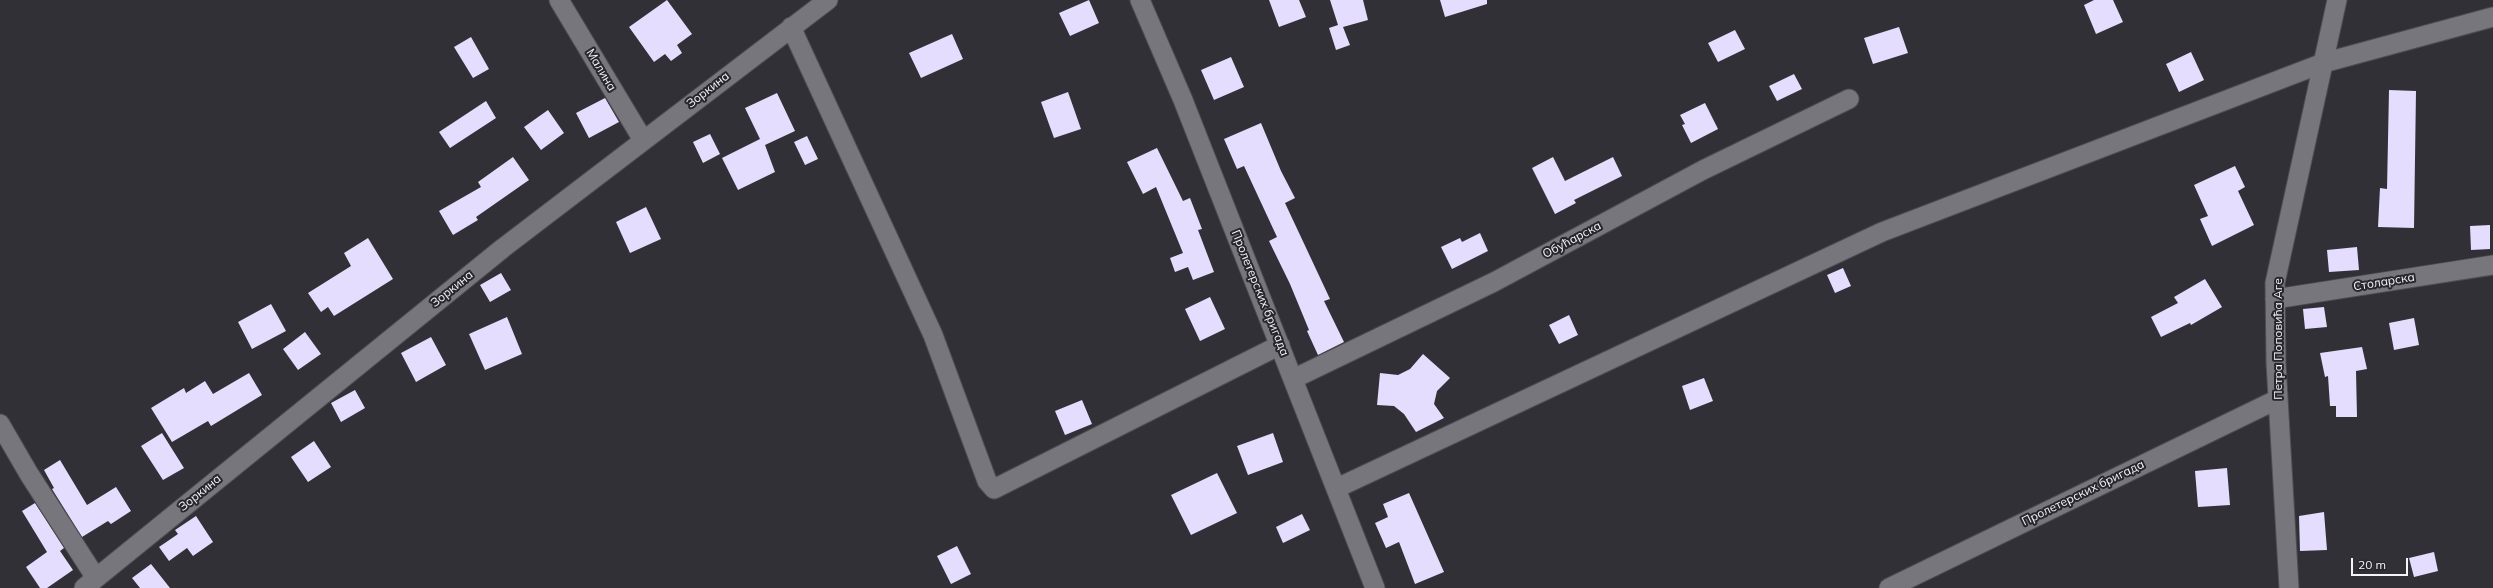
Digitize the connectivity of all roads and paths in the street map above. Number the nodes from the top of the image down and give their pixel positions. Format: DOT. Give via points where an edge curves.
graph roads {
  1 [pos="559,0"];
  2 [pos="828,0"];
  3 [pos="1140,0"];
  4 [pos="2337,0"];
  5 [pos="2493,17"];
  6 [pos="791,27"];
  7 [pos="2324,63"];
  8 [pos="1849,99"];
  9 [pos="643,140"];
  10 [pos="2493,265"];
  11 [pos="2275,299"];
  12 [pos="1280,345"];
  13 [pos="1293,379"];
  14 [pos="2278,399"];
  15 [pos="0,424"];
  16 [pos="1337,488"];
  17 [pos="90,583"];
  18 [pos="1371,586"];
  19 [pos="1889,588"];
  20 [pos="2289,588"];
  1 -- 9 [label="street, Малина"];
  2 -- 6 [label="street, Зоркина"];
  3 -- 12 [label="street, Пролетерских бригада" via="1183,100"];
  4 -- 7 [label="street, Петра Поповића Аге"];
  5 -- 7 [label="street"];
  6 -- 9 [label="street, Зоркина"];
  6 -- 12 [label="street" via="933,335 987,481 994,489"];
  7 -- 11 [label="street, Петра Поповића Аге" via="2275,284"];
  7 -- 16 [label="street" via="1882,232"];
  8 -- 13 [label="street, Обућарска" via="1702,170 1494,282"];
  9 -- 17 [label="street, Зоркина" via="497,253"];
  10 -- 11 [label="street, Столарска"];
  11 -- 14 [label="street, Петра Поповића Аге"];
  12 -- 13 [label="street, Пролетерских бригада"];
  13 -- 16 [label="street, Пролетерских бригада"];
  14 -- 19 [label="street, Пролетерских бригада"];
  14 -- 20 [label="street, Петра Поповића Аге"];
  15 -- 17 [label="street"];
  16 -- 18 [label="street, Пролетерских бригада"];
}
